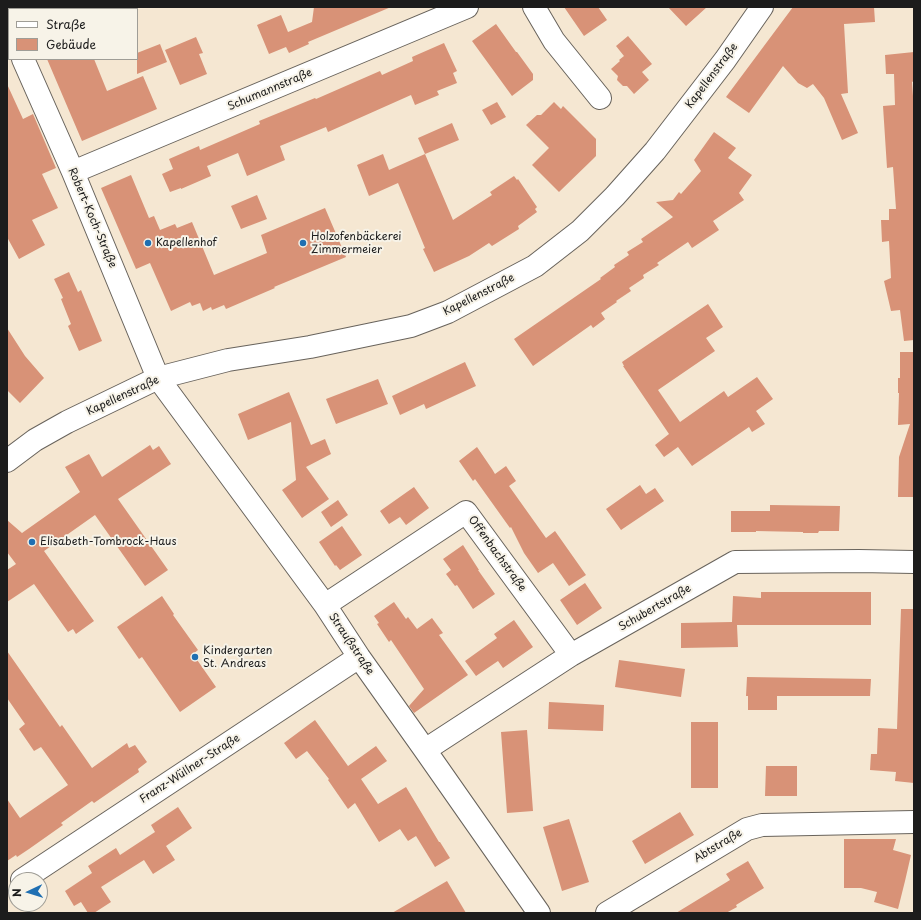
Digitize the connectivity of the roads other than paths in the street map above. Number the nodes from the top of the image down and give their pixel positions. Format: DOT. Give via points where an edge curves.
graph roads {
  1 [pos="467,7"];
  2 [pos="534,7"];
  3 [pos="762,7"];
  4 [pos="23,60"];
  5 [pos="600,98"];
  6 [pos="73,172"];
  7 [pos="158,378"];
  8 [pos="7,461"];
  9 [pos="914,562"];
  10 [pos="325,605"];
  11 [pos="571,656"];
  12 [pos="359,657"];
  13 [pos="425,750"];
  14 [pos="914,822"];
  15 [pos="34,872"];
  16 [pos="539,913"];
  17 [pos="607,913"];
  1 -- 6 [label="street, Schumannstraße"];
  2 -- 5 [label="street" via="554,41"];
  3 -- 7 [label="street, Kapellenstraße" via="655,151 580,231 535,266 448,312 411,326 310,347 228,360"];
  4 -- 6 [label="street, Robert-Koch-Straße"];
  6 -- 7 [label="street, Robert-Koch-Straße"];
  7 -- 8 [label="street, Kapellenstraße" via="67,422 35,440"];
  7 -- 10 [label="street, Straußstraße"];
  9 -- 11 [label="street, Schubertstraße" via="736,562"];
  10 -- 11 [label="street, Offenbachstraße" via="466,512"];
  10 -- 12 [label="street, Straußstraße"];
  11 -- 13 [label="street, Schubertstraße"];
  12 -- 13 [label="street, Straußstraße"];
  12 -- 15 [label="street, Franz-Wüllner-Straße"];
  13 -- 16 [label="street, Straußstraße"];
  14 -- 17 [label="street, Abtstraße" via="762,825 747,829"];
}
